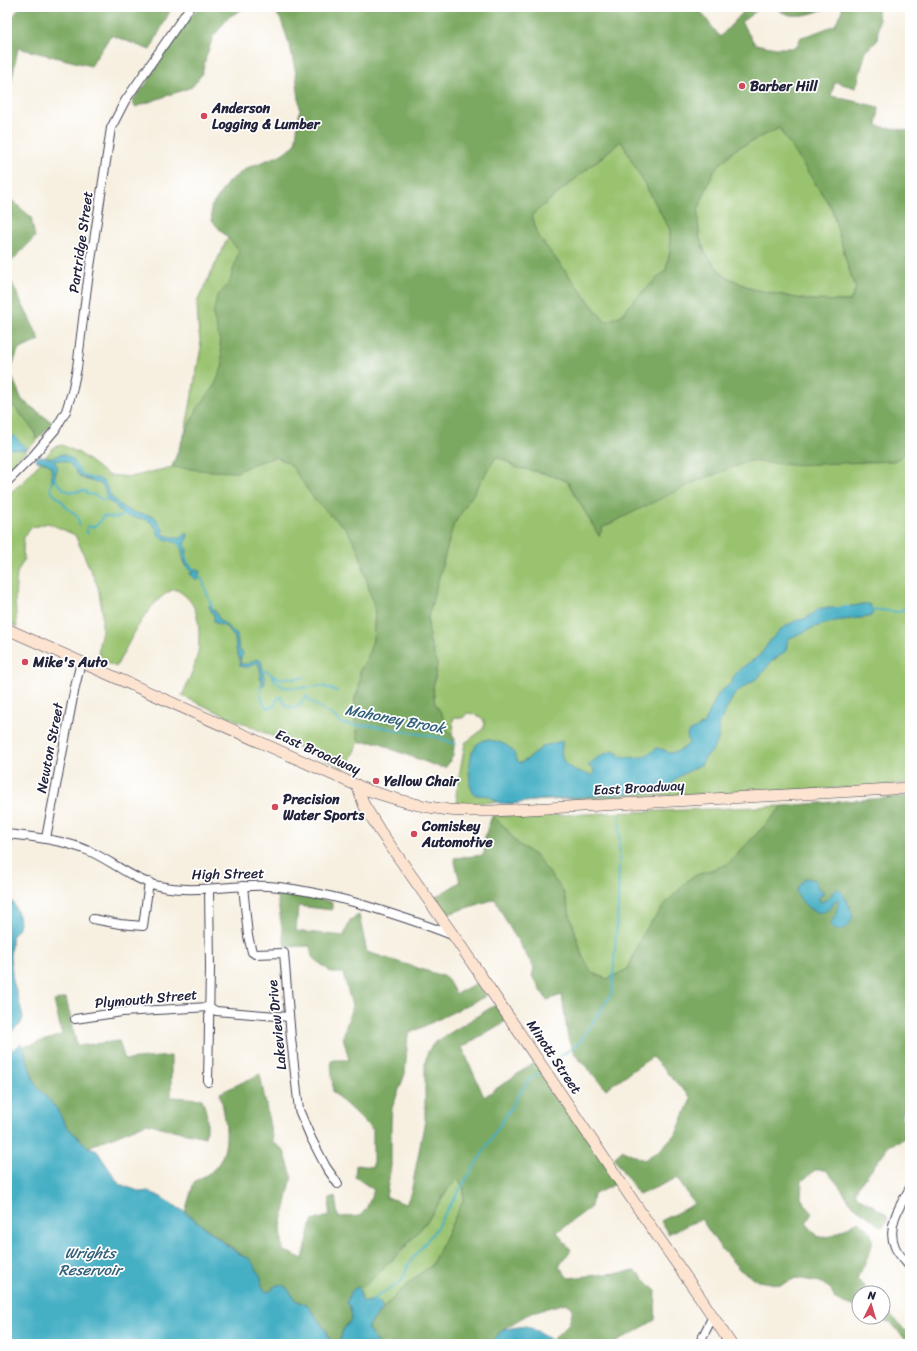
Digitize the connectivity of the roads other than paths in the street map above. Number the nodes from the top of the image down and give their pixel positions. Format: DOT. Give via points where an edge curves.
graph roads {
  1 [pos="190,7"];
  2 [pos="7,482"];
  3 [pos="7,629"];
  4 [pos="81,662"];
  5 [pos="356,785"];
  6 [pos="910,788"];
  7 [pos="7,834"];
  8 [pos="46,838"];
  9 [pos="149,882"];
  10 [pos="243,886"];
  11 [pos="209,889"];
  12 [pos="93,919"];
  13 [pos="454,936"];
  14 [pos="209,1007"];
  15 [pos="289,1017"];
  16 [pos="75,1019"];
  17 [pos="208,1082"];
  18 [pos="338,1184"];
  19 [pos="910,1188"];
  20 [pos="910,1267"];
  21 [pos="712,1316"];
  22 [pos="699,1344"];
  23 [pos="731,1344"];
  1 -- 2 [label="street, Partridge Street" via="125,100 111,128 72,392 66,411 55,430"];
  3 -- 4 [label="main road, East Broadway"];
  4 -- 5 [label="main road, East Broadway"];
  4 -- 8 [label="street, Newton Street"];
  5 -- 6 [label="main road, East Broadway" via="421,806 464,811 643,804"];
  5 -- 13 [label="main road, Minott Street" via="364,805"];
  7 -- 8 [label="street, High Street"];
  8 -- 9 [label="street, High Street" via="90,851"];
  9 -- 11 [label="street, High Street" via="173,888"];
  9 -- 12 [label="street" via="143,926"];
  10 -- 11 [label="street, High Street"];
  10 -- 13 [label="street, High Street" via="277,887 325,895 398,915"];
  10 -- 15 [label="street, Lakeview Drive" via="252,952 284,953"];
  11 -- 14 [label="street"];
  13 -- 21 [label="main road, Minott Street"];
  14 -- 15 [label="street, Plymouth Street" via="216,1011"];
  14 -- 16 [label="street, Plymouth Street" via="122,1012"];
  14 -- 17 [label="street"];
  15 -- 18 [label="street, Lakeview Drive" via="299,1110 326,1167"];
  19 -- 20 [label="street" via="897,1212 891,1235 895,1248"];
  21 -- 22 [label="street"];
  21 -- 23 [label="main road, Minott Street"];
}
